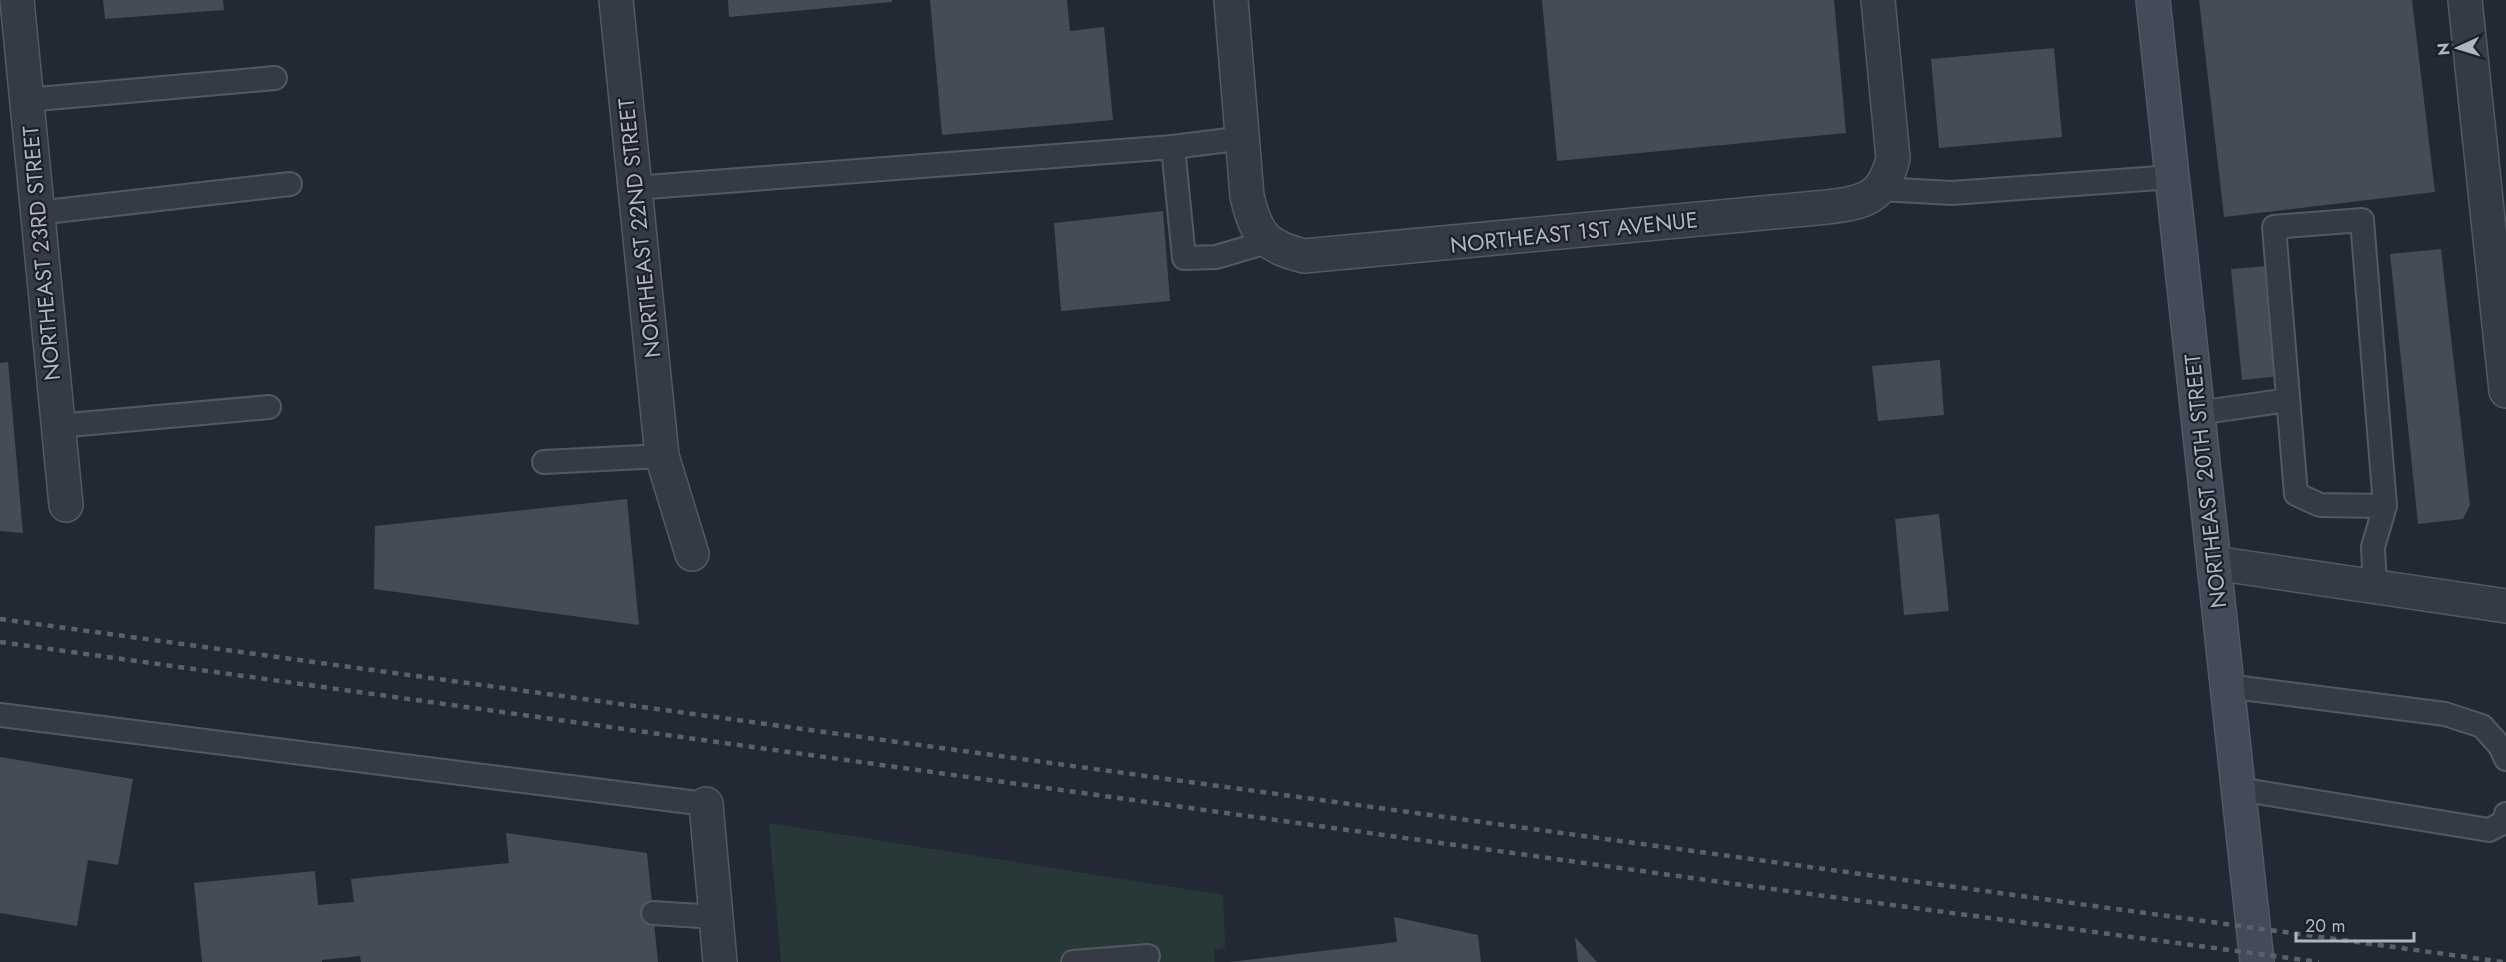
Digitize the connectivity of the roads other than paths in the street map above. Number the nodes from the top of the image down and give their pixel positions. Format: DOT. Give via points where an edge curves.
graph roads {
  1 [pos="16,0"];
  2 [pos="616,0"];
  3 [pos="1231,0"];
  4 [pos="1878,0"];
  5 [pos="2153,0"];
  6 [pos="2465,0"];
  7 [pos="275,78"];
  8 [pos="26,100"];
  9 [pos="1244,138"];
  10 [pos="1173,147"];
  11 [pos="2172,177"];
  12 [pos="290,184"];
  13 [pos="634,188"];
  14 [pos="1880,189"];
  15 [pos="37,213"];
  16 [pos="1267,242"];
  17 [pos="2506,391"];
  18 [pos="2288,400"];
  19 [pos="269,407"];
  20 [pos="2197,412"];
  21 [pos="58,426"];
  22 [pos="662,456"];
  23 [pos="544,462"];
  24 [pos="66,505"];
  25 [pos="2385,506"];
  26 [pos="692,554"];
  27 [pos="2214,563"];
  28 [pos="2375,588"];
  29 [pos="2506,606"];
  30 [pos="2226,686"];
  31 [pos="0,715"];
  32 [pos="2506,759"];
  33 [pos="2238,789"];
  34 [pos="706,804"];
  35 [pos="2506,814"];
  36 [pos="653,913"];
  37 [pos="716,917"];
  38 [pos="1148,956"];
  39 [pos="720,962"];
  40 [pos="1073,962"];
  41 [pos="2257,962"];
  1 -- 8 [label="street, NORTHEAST 23RD STREET"];
  2 -- 13 [label="street, NORTHEAST 22ND STREET"];
  3 -- 9 [label="street"];
  4 -- 14 [label="street" via="1893,141 1889,174"];
  5 -- 11 [label="main road, NORTHEAST 20TH STREET"];
  6 -- 17 [label="street"];
  7 -- 8 [label="lane"];
  8 -- 15 [label="street, NORTHEAST 23RD STREET"];
  9 -- 10 [label="lane"];
  9 -- 16 [label="street" via="1247,196 1258,231"];
  10 -- 13 [label="lane"];
  10 -- 16 [label="lane" via="1184,258 1216,256"];
  11 -- 14 [label="lane" via="1952,193"];
  11 -- 20 [label="main road, NORTHEAST 20TH STREET"];
  12 -- 15 [label="lane"];
  13 -- 22 [label="street, NORTHEAST 22ND STREET"];
  14 -- 16 [label="street, NORTHEAST 1ST AVENUE" via="1870,198 1838,206 1323,256 1304,256"];
  15 -- 21 [label="street, NORTHEAST 23RD STREET"];
  18 -- 20 [label="lane"];
  18 -- 25 [label="lane" via="2296,494 2320,505"];
  18 -- 25 [label="lane" via="2274,227 2362,220"];
  19 -- 21 [label="lane"];
  20 -- 27 [label="main road, NORTHEAST 20TH STREET"];
  21 -- 24 [label="street, NORTHEAST 23RD STREET"];
  22 -- 23 [label="lane"];
  22 -- 26 [label="street, NORTHEAST 22ND STREET"];
  25 -- 28 [label="lane" via="2373,547"];
  27 -- 28 [label="street"];
  27 -- 30 [label="main road, NORTHEAST 20TH STREET"];
  28 -- 29 [label="street"];
  30 -- 32 [label="lane" via="2445,714 2482,726"];
  30 -- 33 [label="main road, NORTHEAST 20TH STREET"];
  31 -- 34 [label="lane"];
  33 -- 35 [label="lane" via="2489,830 2503,823"];
  33 -- 41 [label="main road, NORTHEAST 20TH STREET"];
  34 -- 37 [label="street"];
  36 -- 37 [label="lane"];
  37 -- 39 [label="street"];
  38 -- 40 [label="lane"];
}
